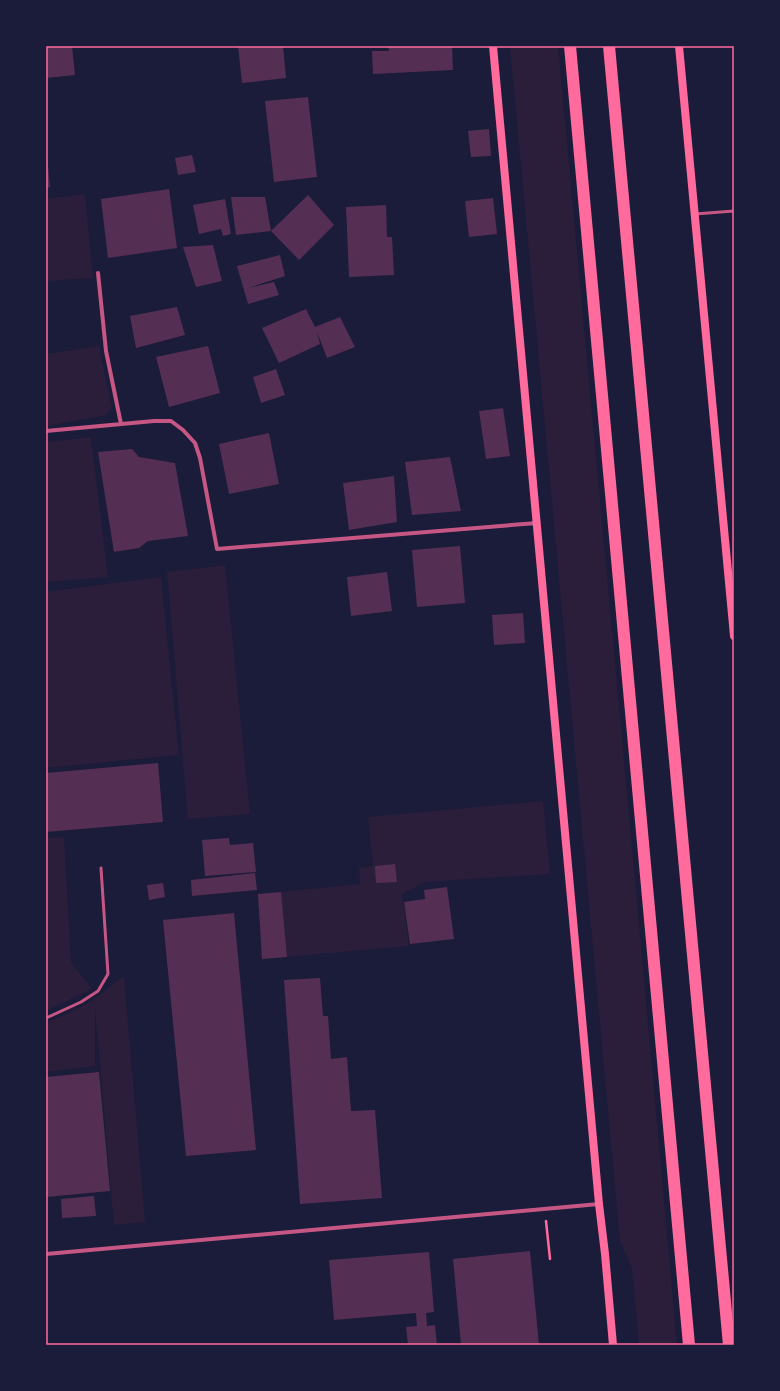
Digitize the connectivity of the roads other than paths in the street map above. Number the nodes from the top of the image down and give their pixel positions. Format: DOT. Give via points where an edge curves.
graph roads {
  1 [pos="494,46"];
  2 [pos="570,46"];
  3 [pos="609,46"];
  4 [pos="679,46"];
  5 [pos="734,211"];
  6 [pos="695,214"];
  7 [pos="98,273"];
  8 [pos="121,424"];
  9 [pos="46,431"];
  10 [pos="537,523"];
  11 [pos="732,579"];
  12 [pos="734,636"];
  13 [pos="101,868"];
  14 [pos="46,1018"];
  15 [pos="599,1204"];
  16 [pos="46,1254"];
  17 [pos="613,1345"];
  18 [pos="689,1345"];
  19 [pos="729,1345"];
  1 -- 10 [label="main road"];
  2 -- 18 [label="highway"];
  3 -- 19 [label="highway"];
  4 -- 6 [label="main road"];
  5 -- 6 [label="lane"];
  6 -- 11 [label="main road" via="722,507"];
  7 -- 8 [label="street" via="106,351"];
  8 -- 9 [label="street"];
  8 -- 10 [label="street" via="171,421 194,443 200,458 217,549"];
  10 -- 15 [label="main road"];
  11 -- 12 [label="main road"];
  13 -- 14 [label="lane" via="108,974 98,991"];
  15 -- 16 [label="street"];
  15 -- 17 [label="main road"];
}
